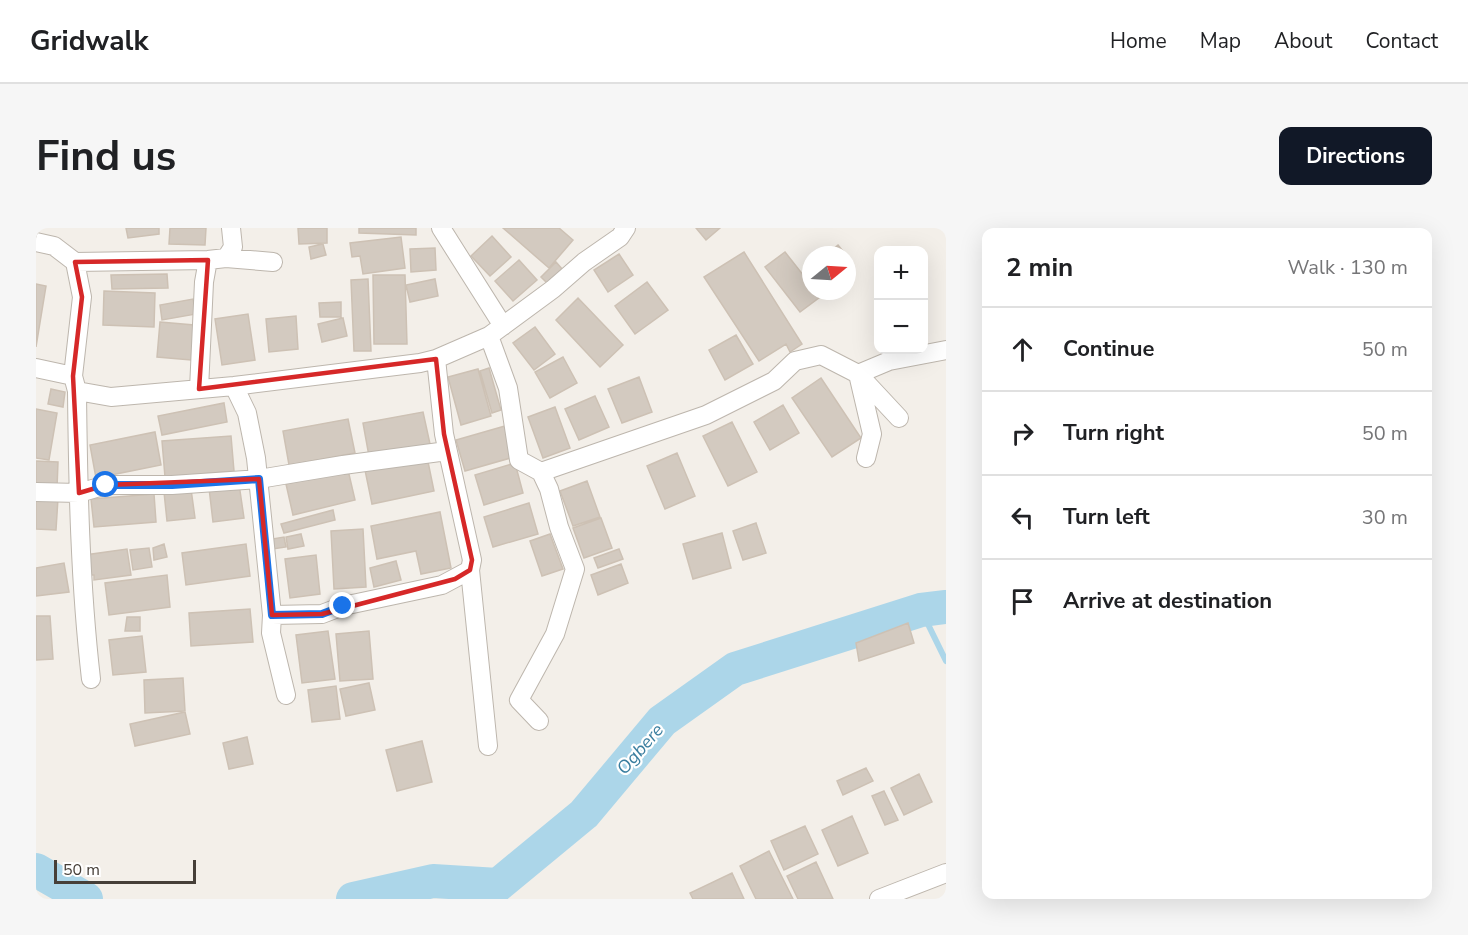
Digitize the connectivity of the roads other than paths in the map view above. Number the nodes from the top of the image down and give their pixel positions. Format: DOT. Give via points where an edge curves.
graph roads {
  1 [pos="231,228"];
  2 [pos="441,228"];
  3 [pos="626,228"];
  4 [pos="36,242"];
  5 [pos="217,259"];
  6 [pos="75,262"];
  7 [pos="273,262"];
  8 [pos="496,331"];
  9 [pos="946,350"];
  10 [pos="436,359"];
  11 [pos="36,368"];
  12 [pos="858,374"];
  13 [pos="75,383"];
  14 [pos="234,386"];
  15 [pos="200,389"];
  16 [pos="899,418"];
  17 [pos="447,451"];
  18 [pos="866,458"];
  19 [pos="541,472"];
  20 [pos="259,479"];
  21 [pos="36,492"];
  22 [pos="79,494"];
  23 [pos="470,570"];
  24 [pos="272,615"];
  25 [pos="91,679"];
  26 [pos="286,695"];
  27 [pos="539,722"];
  28 [pos="488,746"];
  29 [pos="946,873"];
  30 [pos="879,899"];
  1 -- 5 [label="street" via="233,247"];
  2 -- 8 [label="street"];
  3 -- 8 [label="street" via="620,237"];
  4 -- 6 [label="street" via="54,246"];
  5 -- 6 [label="street"];
  5 -- 7 [label="street"];
  5 -- 15 [label="street" via="204,282"];
  6 -- 13 [label="street" via="82,297"];
  8 -- 10 [label="street"];
  8 -- 19 [label="street" via="519,460"];
  9 -- 12 [label="street" via="889,361"];
  10 -- 14 [label="street"];
  10 -- 17 [label="street"];
  11 -- 13 [label="street"];
  12 -- 16 [label="street"];
  12 -- 18 [label="street" via="872,434"];
  12 -- 19 [label="street" via="821,355 795,361 774,381 706,416"];
  13 -- 15 [label="street" via="111,397"];
  13 -- 22 [label="street"];
  14 -- 15 [label="street"];
  14 -- 20 [label="street" via="247,413"];
  17 -- 20 [label="street"];
  17 -- 23 [label="street" via="472,560"];
  19 -- 27 [label="street" via="575,569 555,634 519,700"];
  20 -- 22 [label="street" via="106,485"];
  20 -- 24 [label="street"];
  21 -- 22 [label="street"];
  22 -- 25 [label="street" via="84,622"];
  23 -- 24 [label="street" via="442,585 322,614"];
  23 -- 28 [label="street"];
  24 -- 26 [label="street" via="271,633"];
  29 -- 30 [label="street"];
}
